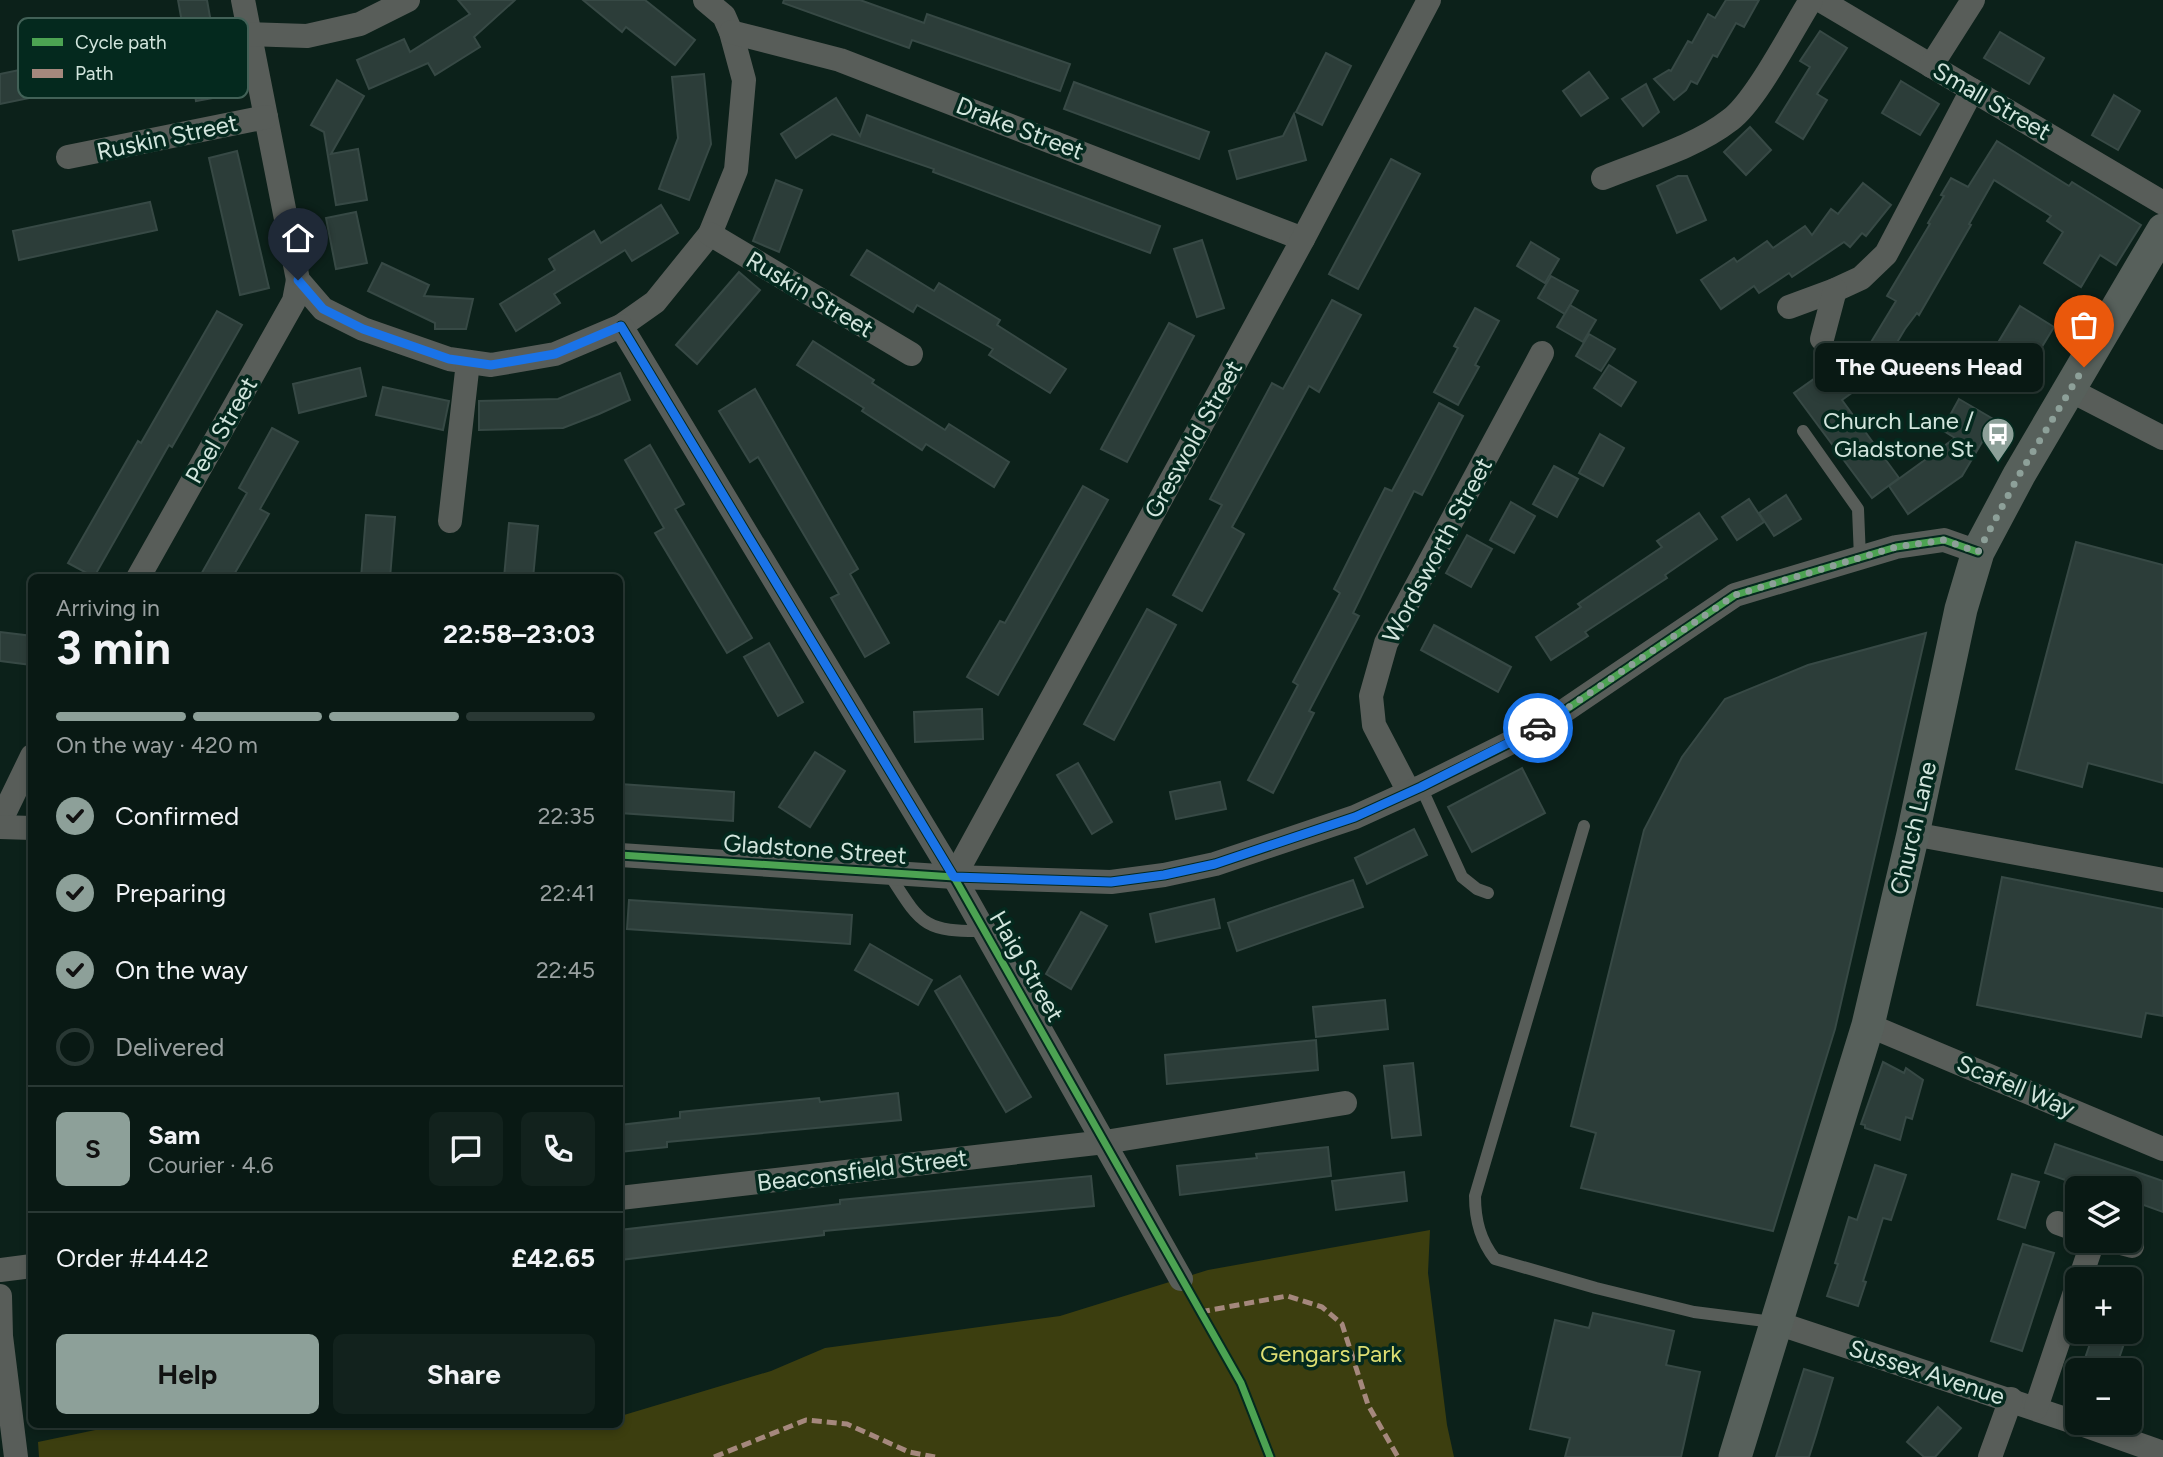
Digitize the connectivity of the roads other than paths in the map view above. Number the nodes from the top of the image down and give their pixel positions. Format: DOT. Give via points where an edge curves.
graph roads {
  1 [pos="243,0"];
  2 [pos="408,0"];
  3 [pos="705,0"];
  4 [pos="1429,0"];
  5 [pos="1811,0"];
  6 [pos="1820,0"];
  7 [pos="1973,0"];
  8 [pos="247,18"];
  9 [pos="248,24"];
  10 [pos="731,32"];
  11 [pos="250,34"];
  12 [pos="1931,66"];
  13 [pos="1972,90"];
  14 [pos="266,117"];
  15 [pos="68,157"];
  16 [pos="1603,178"];
  17 [pos="2163,203"];
  18 [pos="2163,230"];
  19 [pos="710,233"];
  20 [pos="1303,239"];
  21 [pos="298,280"];
  22 [pos="1835,290"];
  23 [pos="1789,307"];
  24 [pos="621,326"];
  25 [pos="1822,339"];
  26 [pos="1542,353"];
  27 [pos="911,354"];
  28 [pos="468,362"];
  29 [pos="2070,390"];
  30 [pos="1803,431"];
  31 [pos="2163,438"];
  32 [pos="450,521"];
  33 [pos="1978,552"];
  34 [pos="1860,558"];
  35 [pos="140,574"];
  36 [pos="28,765"];
  37 [pos="1415,790"];
  38 [pos="0,822"];
  39 [pos="1584,826"];
  40 [pos="0,827"];
  41 [pos="28,828"];
  42 [pos="1913,834"];
  43 [pos="623,855"];
  44 [pos="889,873"];
  45 [pos="954,877"];
  46 [pos="2163,880"];
  47 [pos="1488,893"];
  48 [pos="985,931"];
  49 [pos="1868,1025"];
  50 [pos="1345,1103"];
  51 [pos="1105,1142"];
  52 [pos="2163,1149"];
  53 [pos="623,1198"];
  54 [pos="28,1266"];
  55 [pos="0,1270"];
  56 [pos="1181,1279"];
  57 [pos="0,1296"];
  58 [pos="2065,1322"];
  59 [pos="1777,1323"];
  60 [pos="2011,1399"];
  61 [pos="2036,1408"];
  62 [pos="2065,1418"];
  63 [pos="2112,1435"];
  64 [pos="2163,1453"];
  65 [pos="16,1457"];
  66 [pos="1735,1457"];
  67 [pos="1990,1457"];
  1 -- 8 [label="street, Ruskin Street"];
  2 -- 11 [label="street" via="360,24 307,36"];
  3 -- 10 [label="street, Ruskin Street" via="724,16"];
  4 -- 20 [label="street, Greswold Street"];
  5 -- 16 [label="street" via="1732,119 1701,138"];
  6 -- 12 [label="street, Small Street"];
  7 -- 12 [label="street"];
  9 -- 11 [label="street, Ruskin Street"];
  10 -- 19 [label="street, Ruskin Street" via="744,80 736,170"];
  10 -- 20 [label="street, Drake Street" via="840,60"];
  11 -- 14 [label="street, Ruskin Street"];
  12 -- 13 [label="street, Small Street"];
  13 -- 17 [label="street, Small Street"];
  13 -- 22 [label="street" via="1886,254 1861,278"];
  14 -- 15 [label="street, Ruskin Street"];
  14 -- 21 [label="street, Ruskin Street"];
  18 -- 29 [label="main road, Church Lane"];
  19 -- 24 [label="street, Ruskin Street" via="655,302"];
  19 -- 27 [label="street, Ruskin Street"];
  20 -- 45 [label="street, Greswold Street"];
  21 -- 28 [label="street, Ruskin Street" via="323,309 363,329"];
  21 -- 35 [label="street, Peel Street" via="276,334"];
  22 -- 23 [label="street"];
  22 -- 25 [label="street"];
  24 -- 28 [label="street, Ruskin Street" via="555,354 491,365"];
  24 -- 45 [label="street, Haig Street"];
  26 -- 37 [label="street, Wordsworth Street" via="1386,643 1371,696 1374,725"];
  28 -- 32 [label="street"];
  29 -- 31 [label="street"];
  29 -- 33 [label="main road, Church Lane"];
  30 -- 34 [label="lane" via="1858,509"];
  33 -- 34 [label="street, Gladstone Street" via="1944,540"];
  33 -- 42 [label="main road, Church Lane" via="1961,609"];
  34 -- 37 [label="street, Gladstone Street" via="1735,595 1536,730"];
  36 -- 38 [label="street"];
  37 -- 45 [label="street, Gladstone Street" via="1279,843 1164,875 1111,882"];
  37 -- 47 [label="lane" via="1462,877"];
  39 -- 59 [label="lane" via="1475,1196 1481,1236 1494,1259 1694,1312"];
  40 -- 41 [label="street"];
  42 -- 46 [label="street"];
  42 -- 49 [label="main road, Church Lane"];
  43 -- 44 [label="street, Gladstone Street"];
  44 -- 45 [label="street, Gladstone Street"];
  44 -- 48 [label="lane" via="914,912 930,925 951,932"];
  45 -- 48 [label="street, Haig Street"];
  48 -- 51 [label="street, Haig Street"];
  49 -- 52 [label="street, Scafell Way"];
  49 -- 59 [label="main road, Church Lane"];
  50 -- 51 [label="street"];
  51 -- 53 [label="street, Beaconsfield Street"];
  51 -- 56 [label="street, Haig Street"];
  54 -- 55 [label="street"];
  57 -- 65 [label="street"];
  58 -- 61 [label="street"];
  59 -- 60 [label="street, Sussex Avenue"];
  59 -- 66 [label="main road, Church Lane"];
  60 -- 61 [label="street, Sussex Avenue"];
  60 -- 67 [label="street"];
  61 -- 62 [label="street, Sussex Avenue"];
  63 -- 64 [label="street, Sussex Avenue"];
}
